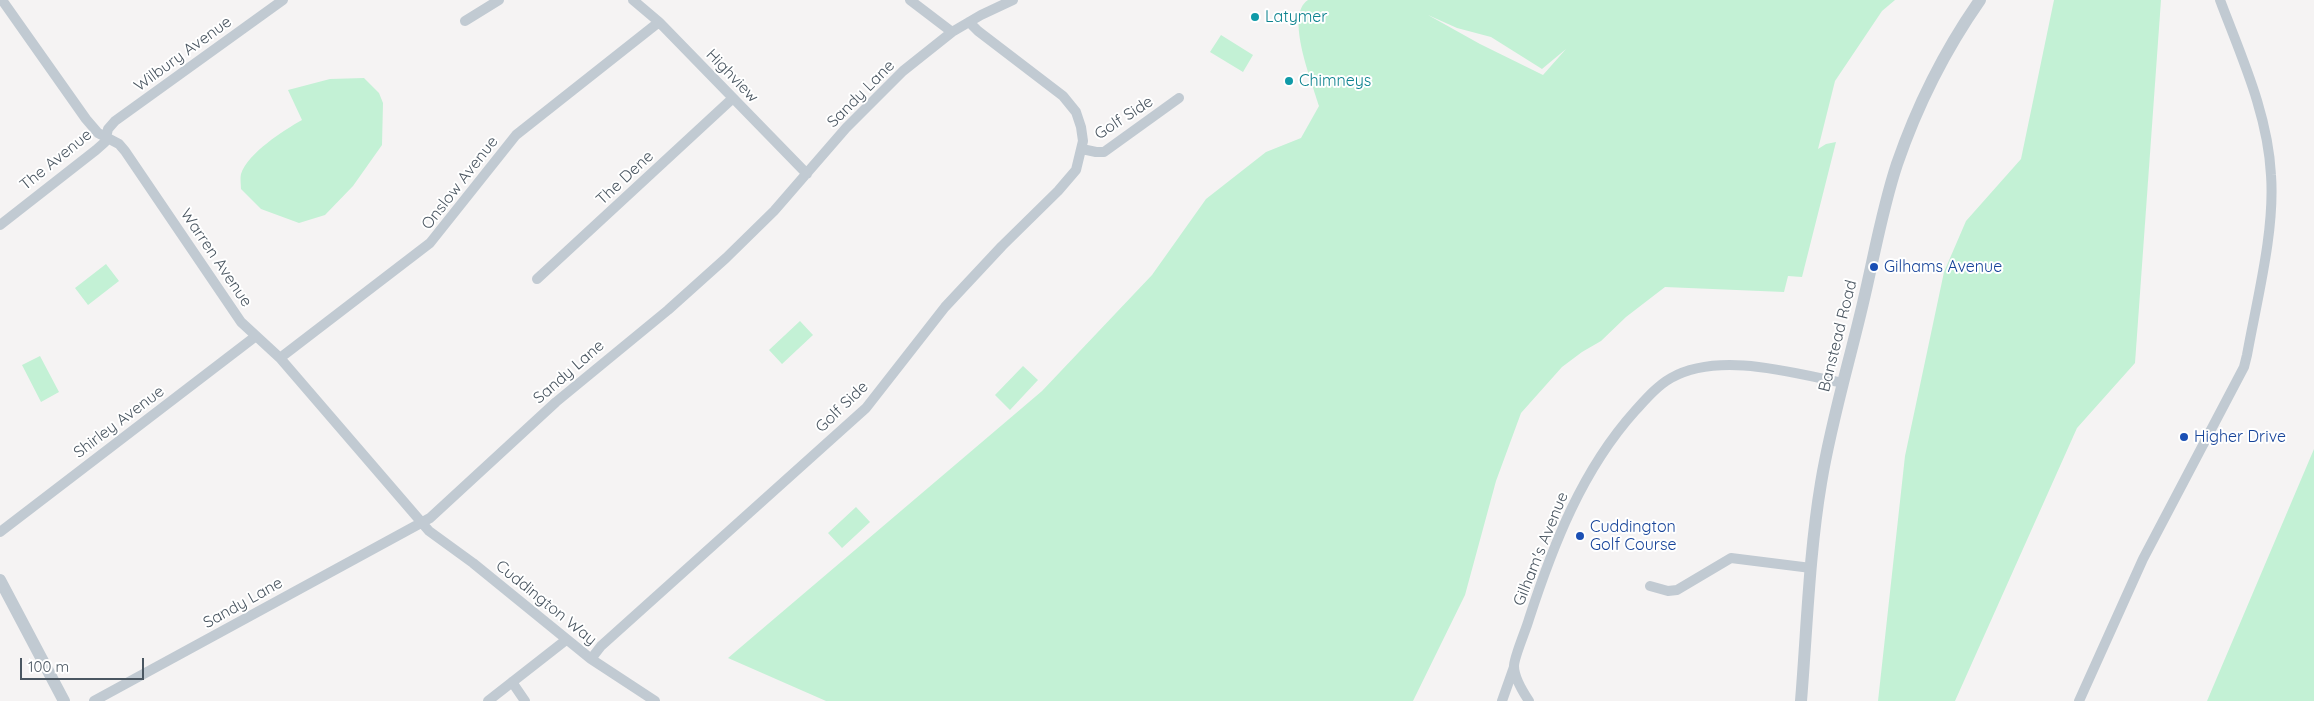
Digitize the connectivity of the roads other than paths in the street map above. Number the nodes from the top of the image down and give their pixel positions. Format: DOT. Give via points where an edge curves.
graph roads {
  1 [pos="2,0"];
  2 [pos="283,0"];
  3 [pos="499,0"];
  4 [pos="633,0"];
  5 [pos="910,0"];
  6 [pos="1013,0"];
  7 [pos="1980,0"];
  8 [pos="2220,0"];
  9 [pos="465,21"];
  10 [pos="659,22"];
  11 [pos="969,22"];
  12 [pos="952,32"];
  13 [pos="733,98"];
  14 [pos="1180,98"];
  15 [pos="107,136"];
  16 [pos="1082,149"];
  17 [pos="807,174"];
  18 [pos="0,225"];
  19 [pos="537,279"];
  20 [pos="256,336"];
  21 [pos="280,358"];
  22 [pos="1842,383"];
  23 [pos="422,522"];
  24 [pos="0,532"];
  25 [pos="1811,568"];
  26 [pos="0,580"];
  27 [pos="1650,586"];
  28 [pos="566,640"];
  29 [pos="591,659"];
  30 [pos="1514,666"];
  31 [pos="512,682"];
  32 [pos="64,701"];
  33 [pos="94,701"];
  34 [pos="488,701"];
  35 [pos="525,701"];
  36 [pos="655,701"];
  37 [pos="1502,701"];
  38 [pos="1529,701"];
  39 [pos="1801,701"];
  40 [pos="2079,701"];
  1 -- 15 [label="street, Warren Avenue" via="86,119 98,133"];
  2 -- 15 [label="street, Wilbury Avenue" via="114,121"];
  3 -- 9 [label="street"];
  4 -- 10 [label="street, Highview"];
  5 -- 12 [label="street"];
  6 -- 11 [label="street, Sandy Lane"];
  7 -- 22 [label="street, Banstead Road" via="1927,91 1897,165"];
  8 -- 40 [label="street" via="2257,101 2271,174 2268,231 2247,355 2143,559"];
  10 -- 13 [label="street, Highview"];
  10 -- 21 [label="street, Onslow Avenue" via="516,135 430,243"];
  11 -- 12 [label="street, Sandy Lane"];
  11 -- 16 [label="street, Golf Side" via="1063,96 1079,119"];
  12 -- 17 [label="street, Sandy Lane" via="874,98"];
  13 -- 17 [label="street, Highview"];
  13 -- 19 [label="street, The Dene"];
  14 -- 16 [label="street, Golf Side" via="1104,152"];
  15 -- 18 [label="street, The Avenue" via="96,150"];
  15 -- 20 [label="street, Warren Avenue" via="125,150 241,322"];
  16 -- 29 [label="street, Golf Side" via="1076,170 946,308 866,408 601,646"];
  17 -- 23 [label="street, Sandy Lane" via="774,211 688,293 556,402 436,513"];
  20 -- 21 [label="street, Warren Avenue"];
  20 -- 24 [label="street, Shirley Avenue"];
  21 -- 23 [label="street, Warren Avenue"];
  22 -- 25 [label="street, Banstead Road" via="1821,484"];
  22 -- 30 [label="street, Gilham's Avenue" via="1772,369 1732,366 1698,368 1671,378 1659,387 1618,431 1582,489 1548,564"];
  23 -- 28 [label="street, Cuddington Way" via="429,531"];
  23 -- 33 [label="street, Sandy Lane"];
  25 -- 27 [label="street" via="1731,558 1677,590"];
  25 -- 39 [label="street, Banstead Road"];
  26 -- 32 [label="street"];
  28 -- 29 [label="street, Cuddington Way"];
  28 -- 31 [label="street"];
  29 -- 36 [label="street, Cuddington Way"];
  30 -- 37 [label="street, Gilham's Avenue"];
  30 -- 38 [label="street"];
  31 -- 34 [label="street"];
  31 -- 35 [label="street"];
}
